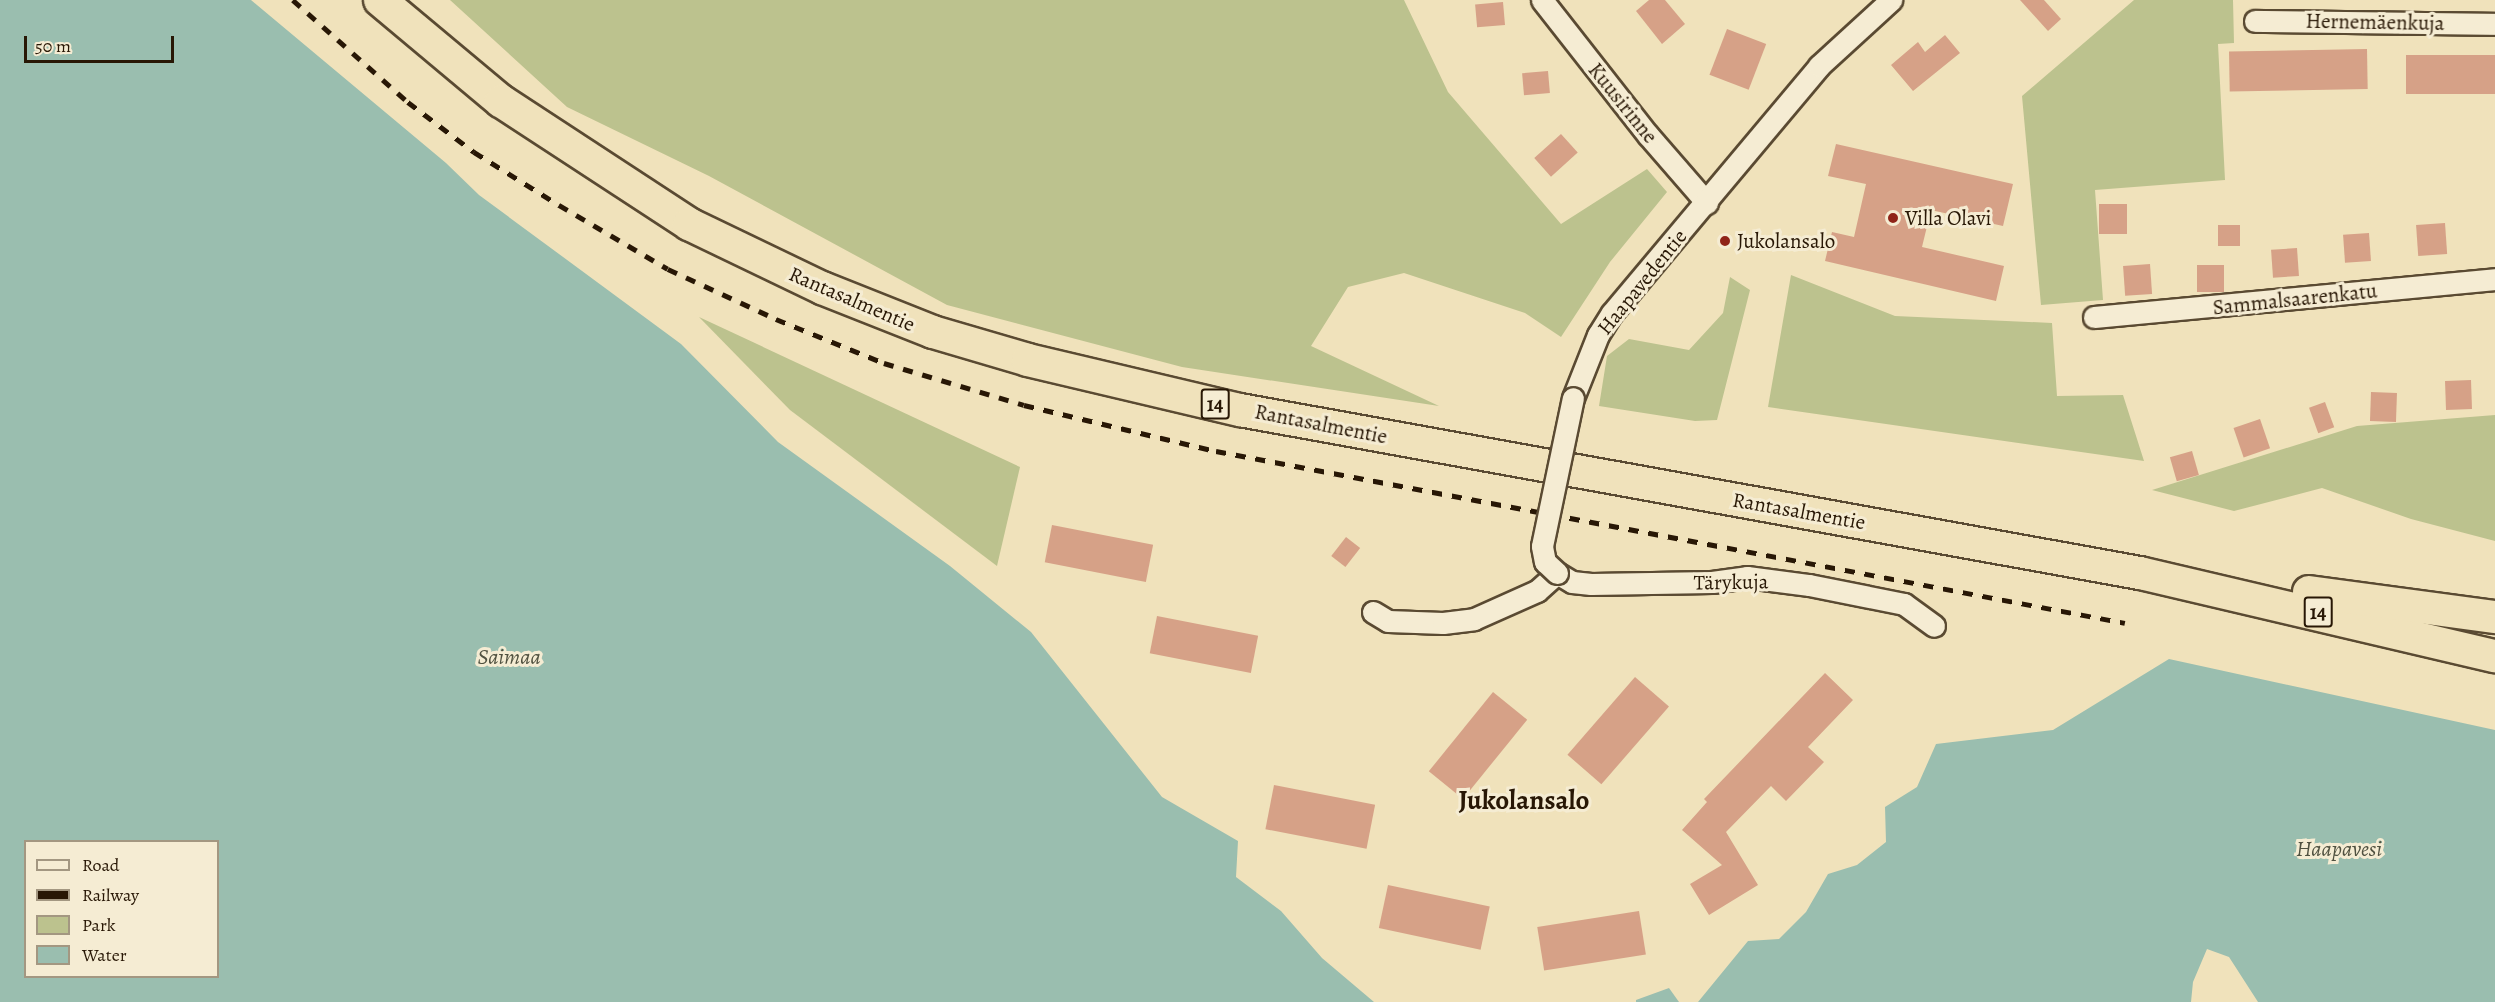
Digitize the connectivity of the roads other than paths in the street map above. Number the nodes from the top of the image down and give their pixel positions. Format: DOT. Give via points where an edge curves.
graph roads {
  1 [pos="380,0"];
  2 [pos="1542,0"];
  3 [pos="1891,0"];
  4 [pos="2255,21"];
  5 [pos="2495,24"];
  6 [pos="1707,203"];
  7 [pos="2495,279"];
  8 [pos="2094,317"];
  9 [pos="1557,573"];
  10 [pos="2140,573"];
  11 [pos="1372,612"];
  12 [pos="2495,617"];
  13 [pos="1934,626"];
  14 [pos="2495,656"];
  1 -- 10 [label="highway, Rantasalmentie / 14" via="501,101 689,224 822,288 933,332 1028,360 1240,410"];
  2 -- 6 [label="street, Kuusirinne" via="1647,135"];
  3 -- 6 [label="street, Haapavedentie" via="1819,66 1722,179"];
  4 -- 5 [label="street, Hernemäenkuja"];
  6 -- 9 [label="street, Haapavedentie, bridge" via="1612,313 1598,335 1573,398 1542,546 1545,562"];
  7 -- 8 [label="street, Sammalsaarenkatu"];
  9 -- 11 [label="street" via="1537,591 1474,618 1443,623 1388,621"];
  9 -- 13 [label="street, Tärykuja" via="1572,582 1591,584 1712,582 1747,577 1809,585 1904,604"];
  10 -- 12 [label="highway, Rantasalmentie / 14"];
  10 -- 14 [label="highway, Rantasalmentie / 14"];
}
